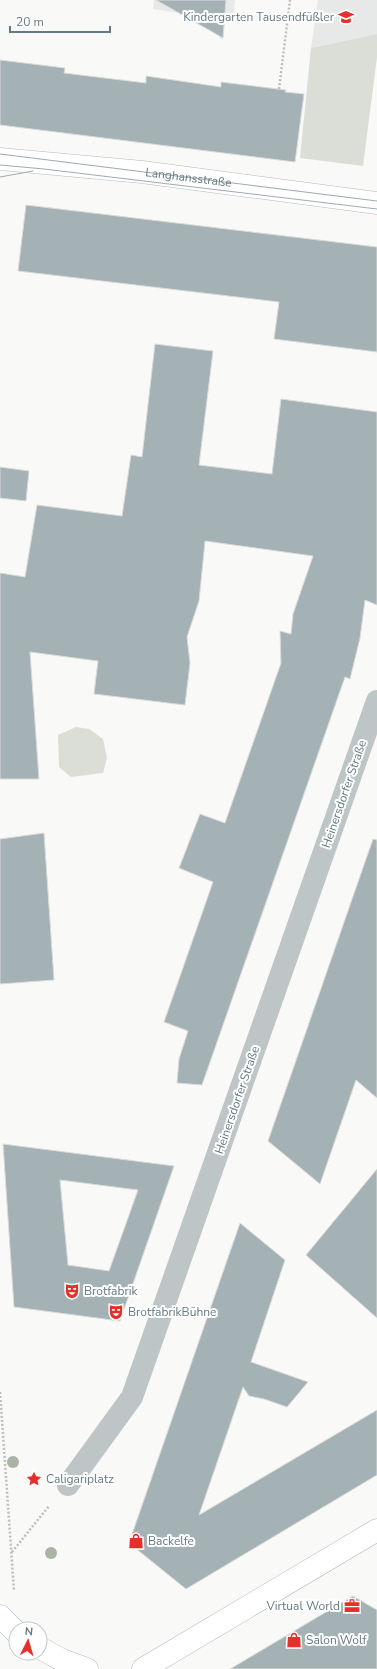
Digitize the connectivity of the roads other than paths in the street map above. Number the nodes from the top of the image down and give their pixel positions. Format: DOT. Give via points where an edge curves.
graph roads {
  1 [pos="0,159"];
  2 [pos="377,203"];
  3 [pos="377,701"];
  4 [pos="68,1485"];
  5 [pos="377,1530"];
  6 [pos="0,1616"];
  7 [pos="8,1624"];
  8 [pos="48,1652"];
  9 [pos="87,1669"];
  10 [pos="143,1669"];
  1 -- 2 [label="street, Langhansstraße" via="142,172"];
  3 -- 4 [label="street, Heinersdorfer Straße" via="132,1397"];
  5 -- 10 [label="street"];
  6 -- 7 [label="street"];
  8 -- 9 [label="street"];
}
